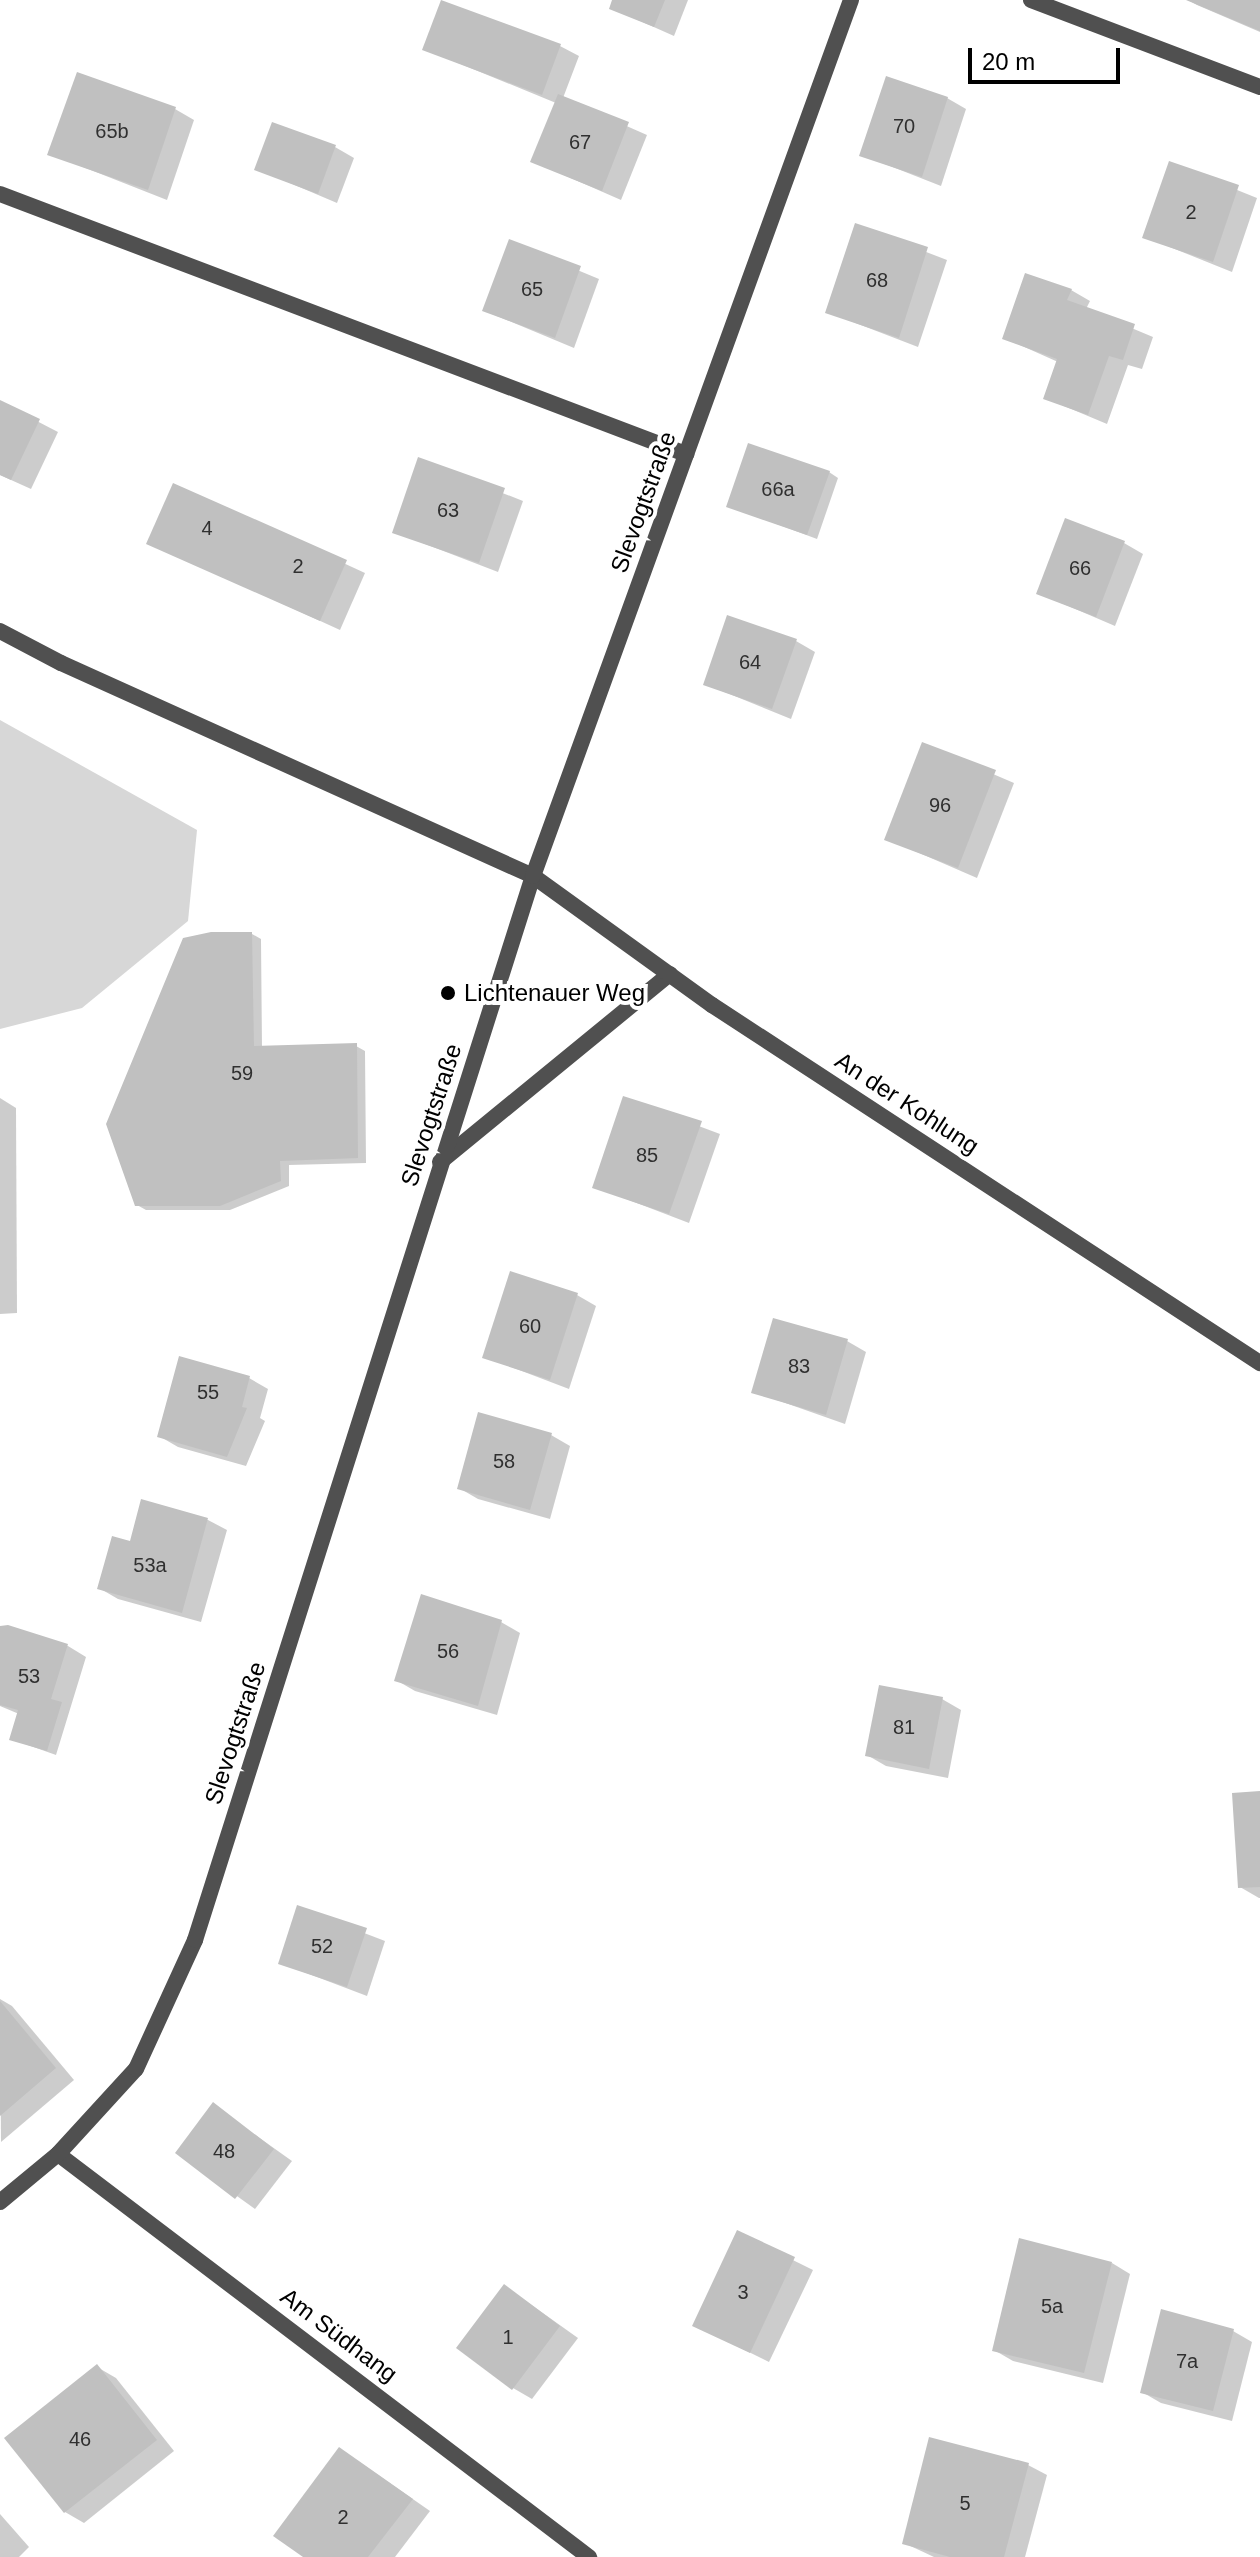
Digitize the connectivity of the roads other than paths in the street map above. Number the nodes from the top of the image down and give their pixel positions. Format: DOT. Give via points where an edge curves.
graph roads {
  1 [pos="851,0"];
  2 [pos="1031,0"];
  3 [pos="1260,87"];
  4 [pos="0,194"];
  5 [pos="686,454"];
  6 [pos="0,631"];
  7 [pos="533,876"];
  8 [pos="670,974"];
  9 [pos="440,1162"];
  10 [pos="1260,1363"];
  11 [pos="58,2154"];
  12 [pos="0,2202"];
  13 [pos="589,2557"];
  1 -- 5 [label="street, Slevogtstraße"];
  2 -- 3 [label="street"];
  4 -- 5 [label="street"];
  5 -- 7 [label="street, Slevogtstraße"];
  6 -- 7 [label="street"];
  7 -- 8 [label="street, An der Kohlung"];
  7 -- 9 [label="street, Slevogtstraße"];
  8 -- 9 [label="street"];
  8 -- 10 [label="street, An der Kohlung"];
  9 -- 11 [label="street, Slevogtstraße" via="195,1940 136,2069"];
  11 -- 12 [label="street, Slevogtstraße"];
  11 -- 13 [label="street, Am Südhang"];
}
